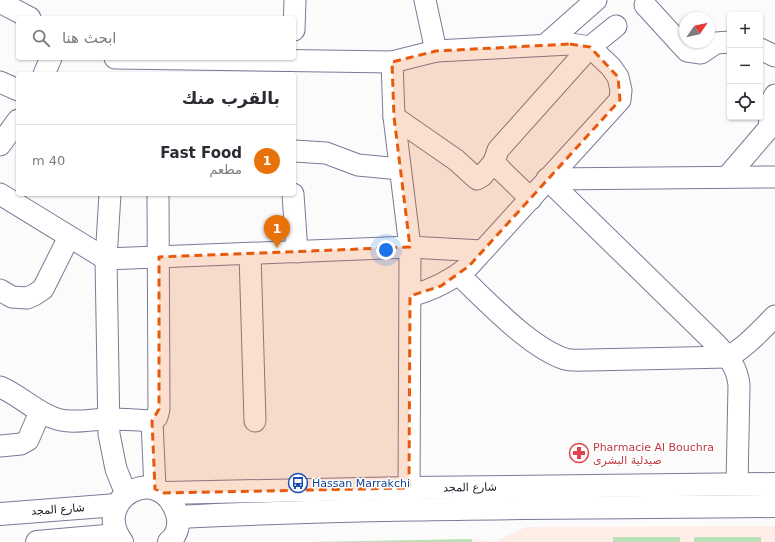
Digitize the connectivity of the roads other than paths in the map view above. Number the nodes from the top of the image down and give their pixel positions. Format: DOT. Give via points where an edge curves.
graph roads {
  1 [pos="295,0"];
  2 [pos="425,0"];
  3 [pos="596,0"];
  4 [pos="0,2"];
  5 [pos="644,2"];
  6 [pos="26,16"];
  7 [pos="294,16"];
  8 [pos="616,26"];
  9 [pos="727,42"];
  10 [pos="545,45"];
  11 [pos="590,47"];
  12 [pos="763,50"];
  13 [pos="436,51"];
  14 [pos="775,56"];
  15 [pos="50,60"];
  16 [pos="392,62"];
  17 [pos="115,64"];
  18 [pos="293,64"];
  19 [pos="45,72"];
  20 [pos="0,82"];
  21 [pos="16,89"];
  22 [pos="775,95"];
  23 [pos="394,116"];
  24 [pos="16,123"];
  25 [pos="0,145"];
  26 [pos="296,151"];
  27 [pos="494,162"];
  28 [pos="400,169"];
  29 [pos="727,177"];
  30 [pos="775,177"];
  31 [pos="547,179"];
  32 [pos="0,194"];
  33 [pos="110,196"];
  34 [pos="158,196"];
  35 [pos="293,196"];
  36 [pos="530,199"];
  37 [pos="69,237"];
  38 [pos="410,248"];
  39 [pos="482,251"];
  40 [pos="297,252"];
  41 [pos="250,254"];
  42 [pos="159,257"];
  43 [pos="106,259"];
  44 [pos="459,275"];
  45 [pos="0,290"];
  46 [pos="410,296"];
  47 [pos="775,316"];
  48 [pos="728,357"];
  49 [pos="0,387"];
  50 [pos="40,412"];
  51 [pos="109,419"];
  52 [pos="152,421"];
  53 [pos="255,421"];
  54 [pos="0,446"];
  55 [pos="775,484"];
  56 [pos="737,485"];
  57 [pos="409,488"];
  58 [pos="160,491"];
  59 [pos="122,499"];
  60 [pos="775,506"];
  61 [pos="409,510"];
  62 [pos="0,514"];
  63 [pos="178,518"];
  64 [pos="119,539"];
  65 [pos="37,542"];
  66 [pos="169,542"];
  1 -- 7 [label="street"];
  2 -- 13 [label="street"];
  3 -- 10 [label="street"];
  4 -- 6 [label="street"];
  5 -- 9 [label="street" via="687,51 700,53 716,43"];
  8 -- 11 [label="street"];
  10 -- 11 [label="street" via="570,44"];
  10 -- 13 [label="street"];
  11 -- 27 [label="street" via="498,150"];
  11 -- 31 [label="street" via="618,77 620,100"];
  12 -- 14 [label="street"];
  13 -- 16 [label="street"];
  15 -- 19 [label="street"];
  16 -- 18 [label="street"];
  16 -- 23 [label="street"];
  17 -- 18 [label="street"];
  20 -- 21 [label="street"];
  22 -- 29 [label="street" via="768,108 769,128"];
  23 -- 27 [label="street" via="456,160 477,179"];
  23 -- 28 [label="street"];
  24 -- 25 [label="street"];
  26 -- 28 [label="street" via="326,153 358,165"];
  27 -- 36 [label="street"];
  28 -- 38 [label="street"];
  29 -- 30 [label="street"];
  29 -- 31 [label="street"];
  31 -- 36 [label="street"];
  31 -- 48 [label="street"];
  32 -- 37 [label="street"];
  33 -- 43 [label="street"];
  34 -- 42 [label="street"];
  35 -- 40 [label="street"];
  36 -- 39 [label="street"];
  37 -- 43 [label="street"];
  37 -- 45 [label="street" via="43,288 34,296 12,297"];
  38 -- 39 [label="street"];
  38 -- 40 [label="street"];
  38 -- 46 [label="street"];
  39 -- 44 [label="street"];
  40 -- 41 [label="street"];
  41 -- 42 [label="street"];
  41 -- 53 [label="street"];
  42 -- 43 [label="street"];
  42 -- 52 [label="street" via="159,410"];
  43 -- 51 [label="street"];
  44 -- 46 [label="street" via="441,286"];
  44 -- 48 [label="street" via="519,330 550,353 567,360"];
  46 -- 57 [label="street"];
  47 -- 48 [label="street" via="749,342"];
  48 -- 56 [label="street" via="738,373 739,384"];
  49 -- 50 [label="street"];
  50 -- 51 [label="street" via="72,422"];
  50 -- 54 [label="street" via="28,440 21,444"];
  51 -- 52 [label="street"];
  51 -- 59 [label="street" via="109,434"];
  52 -- 58 [label="street"];
  55 -- 56 [label="main road, شارع المجد"];
  56 -- 57 [label="main road, شارع المجد"];
  57 -- 58 [label="main road, شارع المجد"];
  57 -- 61 [label="street"];
  58 -- 59 [label="main road, شارع المجد" via="135,489"];
  58 -- 63 [label="main road" via="175,506"];
  59 -- 62 [label="main road, شارع المجد"];
  59 -- 64 [label="main road" via="114,515 114,525"];
  60 -- 61 [label="main road, شارع المجد"];
  61 -- 63 [label="main road, شارع المجد"];
  63 -- 66 [label="main road" via="177,529"];
  64 -- 65 [label="main road"];
}
